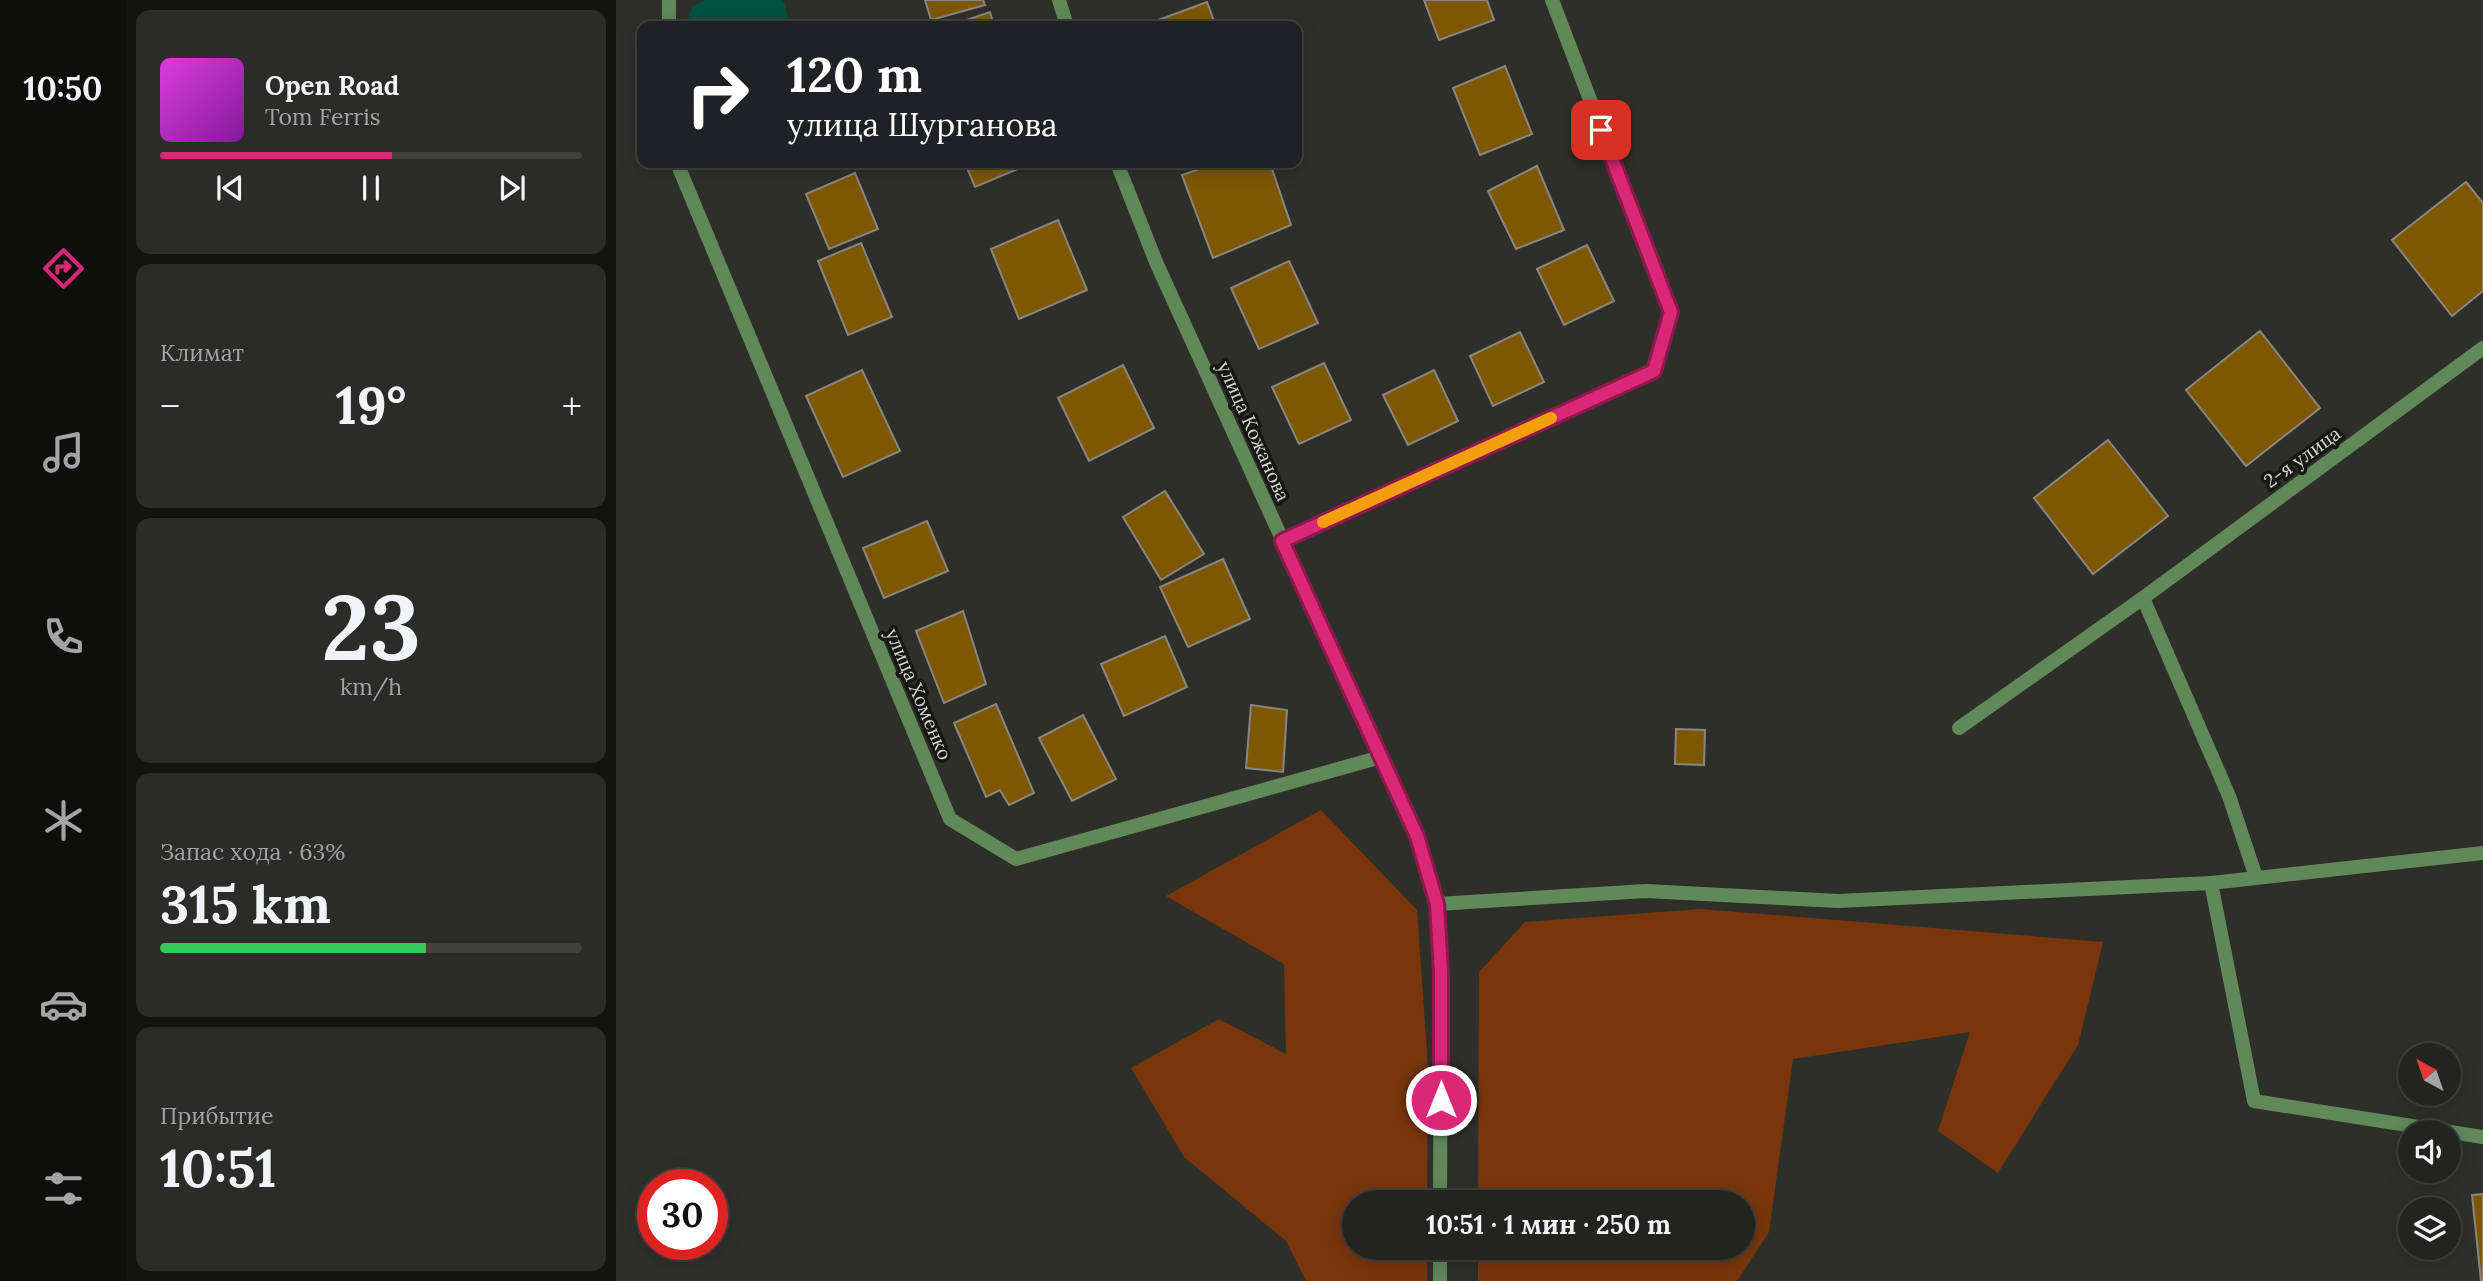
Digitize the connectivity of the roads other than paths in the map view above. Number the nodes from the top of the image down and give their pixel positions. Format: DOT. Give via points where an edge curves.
graph roads {
  1 [pos="669,0"];
  2 [pos="1059,0"];
  3 [pos="1552,0"];
  4 [pos="669,21"];
  5 [pos="1065,21"];
  6 [pos="679,168"];
  7 [pos="1119,168"];
  8 [pos="2483,348"];
  9 [pos="1282,541"];
  10 [pos="2143,598"];
  11 [pos="1959,728"];
  12 [pos="1381,757"];
  13 [pos="2483,853"];
  14 [pos="2256,877"];
  15 [pos="2211,883"];
  16 [pos="1437,904"];
  17 [pos="2483,1137"];
  18 [pos="1440,1190"];
  19 [pos="1440,1260"];
  20 [pos="1440,1281"];
  1 -- 4 [label="street"];
  2 -- 5 [label="street"];
  3 -- 9 [label="street" via="1671,312 1654,371"];
  6 -- 12 [label="street, улица Хоменко" via="950,818 1016,859"];
  7 -- 9 [label="street, улица Кожанова" via="1156,262"];
  8 -- 10 [label="street, 2-я улица"];
  9 -- 12 [label="street, улица Кожанова"];
  10 -- 11 [label="street, 2-я улица"];
  10 -- 14 [label="street" via="2229,796"];
  12 -- 16 [label="street, улица Кожанова" via="1417,836"];
  13 -- 14 [label="street"];
  14 -- 15 [label="street"];
  15 -- 16 [label="street" via="1838,901 1646,891"];
  15 -- 17 [label="street" via="2254,1101"];
  16 -- 18 [label="street, улица Кожанова"];
  19 -- 20 [label="street"];
}
